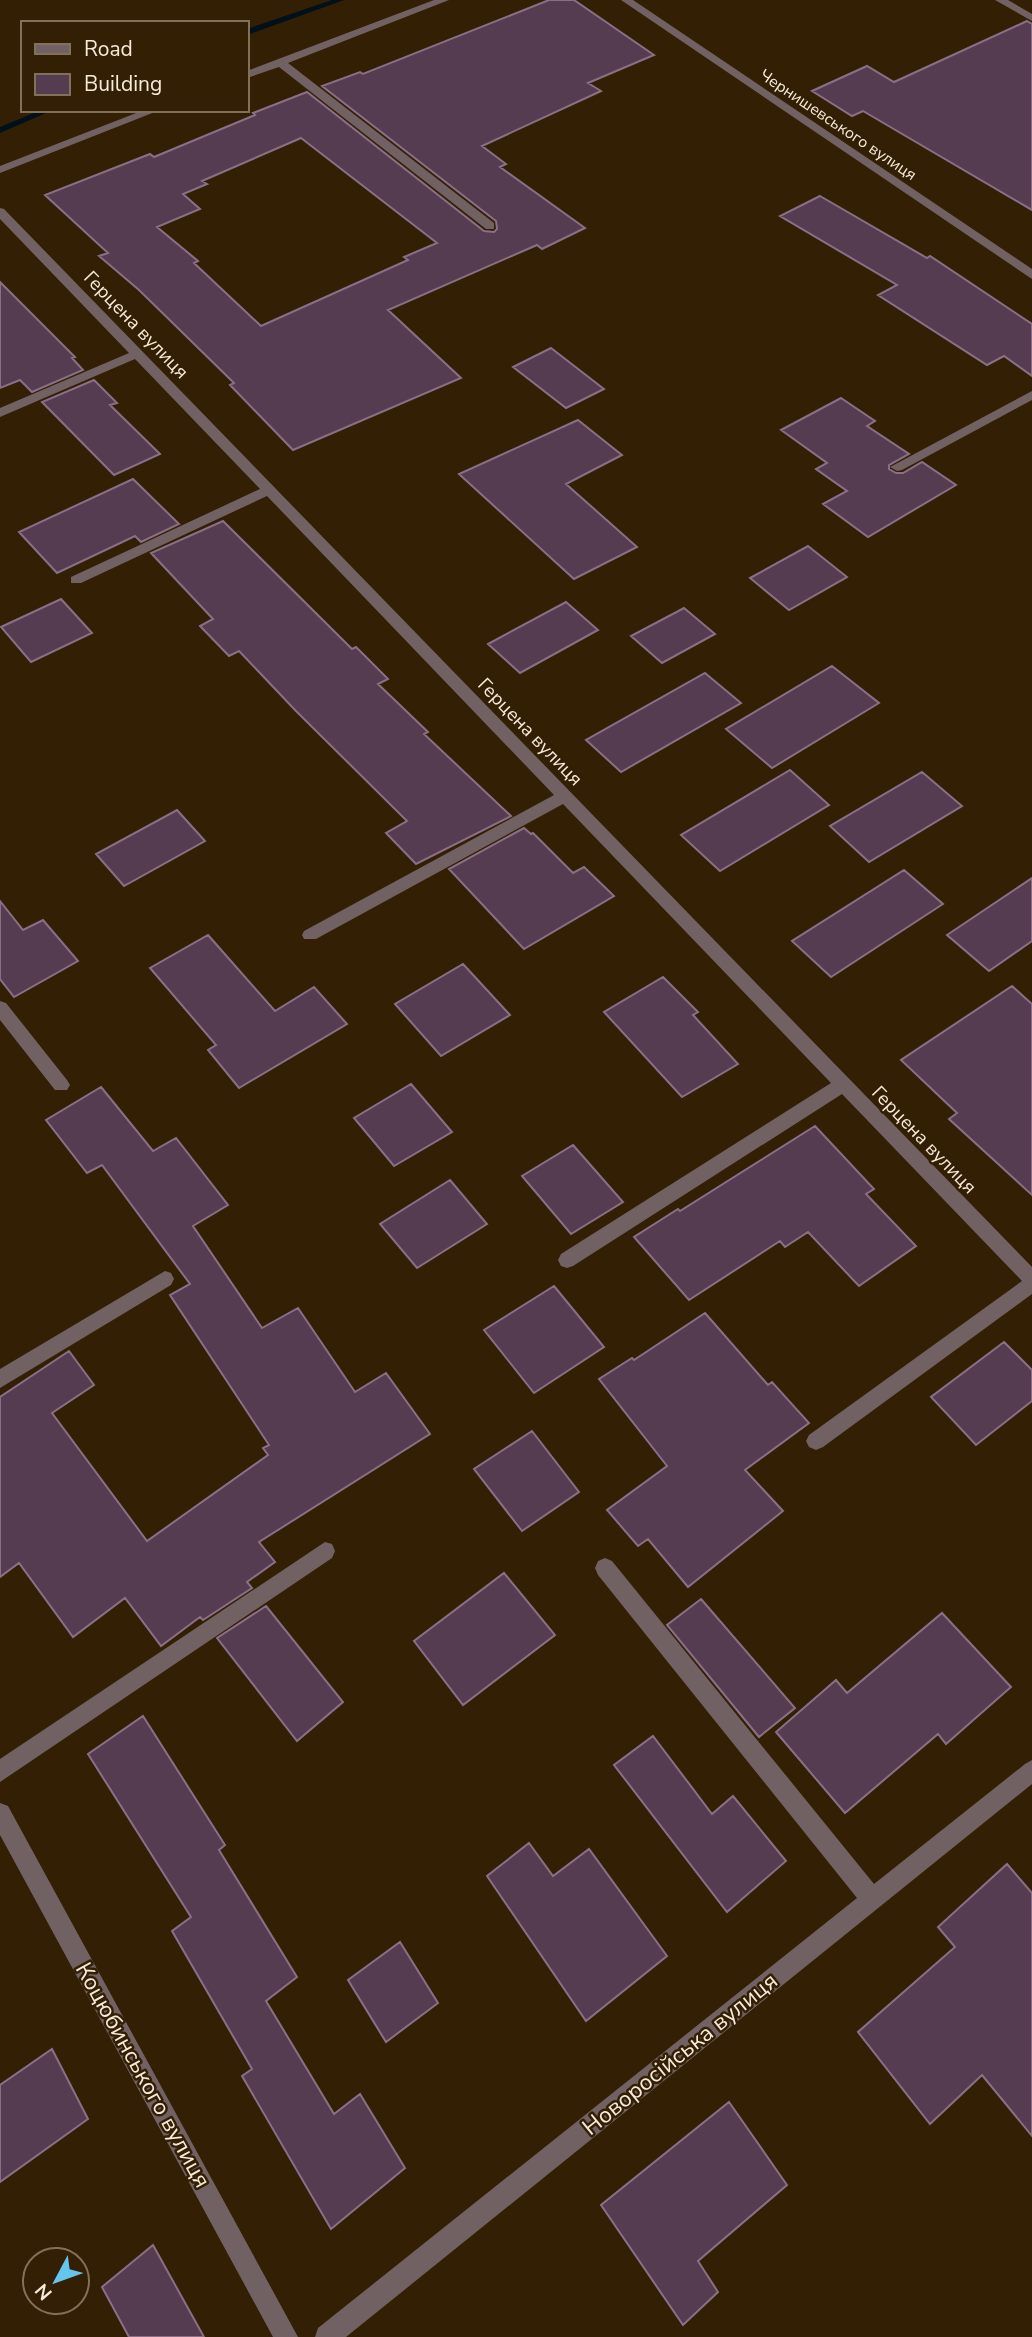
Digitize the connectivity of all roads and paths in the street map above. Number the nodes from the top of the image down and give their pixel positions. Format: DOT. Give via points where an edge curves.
graph roads {
  1 [pos="444,0"];
  2 [pos="626,0"];
  3 [pos="1000,0"];
  4 [pos="1032,18"];
  5 [pos="280,62"];
  6 [pos="248,75"];
  7 [pos="150,112"];
  8 [pos="0,170"];
  9 [pos="0,212"];
  10 [pos="490,226"];
  11 [pos="1032,275"];
  12 [pos="137,354"];
  13 [pos="1032,395"];
  14 [pos="0,413"];
  15 [pos="897,467"];
  16 [pos="269,490"];
  17 [pos="76,580"];
  18 [pos="564,796"];
  19 [pos="310,935"];
  20 [pos="0,1007"];
  21 [pos="844,1084"];
  22 [pos="61,1085"];
  23 [pos="567,1260"];
  24 [pos="165,1279"];
  25 [pos="1032,1281"];
  26 [pos="0,1378"];
  27 [pos="816,1441"];
  28 [pos="325,1551"];
  29 [pos="605,1568"];
  30 [pos="1032,1770"];
  31 [pos="0,1771"];
  32 [pos="0,1814"];
  33 [pos="872,1899"];
  34 [pos="286,2337"];
  35 [pos="327,2337"];
  1 -- 5 [label="street"];
  2 -- 11 [label="street, Чернишевського вулиця"];
  3 -- 4 [label="street"];
  5 -- 6 [label="street"];
  5 -- 10 [label="street"];
  7 -- 8 [label="street"];
  9 -- 12 [label="street, Герцена вулиця"];
  12 -- 14 [label="street"];
  12 -- 16 [label="street, Герцена вулиця"];
  13 -- 15 [label="street"];
  16 -- 17 [label="street"];
  16 -- 18 [label="street, Герцена вулиця"];
  18 -- 19 [label="street"];
  18 -- 21 [label="street, Герцена вулиця"];
  20 -- 22 [label="street"];
  21 -- 23 [label="street"];
  21 -- 25 [label="street, Герцена вулиця"];
  24 -- 26 [label="street"];
  25 -- 27 [label="street"];
  28 -- 31 [label="street"];
  29 -- 33 [label="street"];
  30 -- 33 [label="street, Новоросійська вулиця"];
  32 -- 34 [label="street, Коцюбинського вулиця"];
  33 -- 35 [label="street, Новоросійська вулиця"];
}
